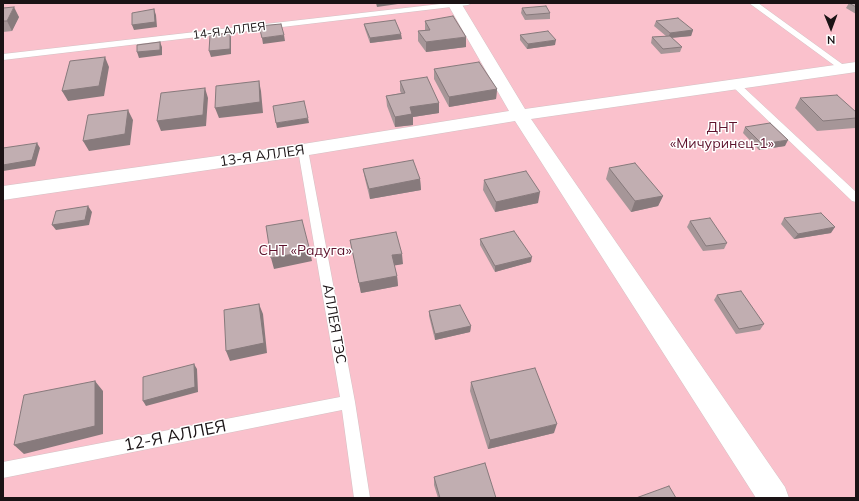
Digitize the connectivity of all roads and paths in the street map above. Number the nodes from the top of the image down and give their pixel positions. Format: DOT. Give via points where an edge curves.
graph roads {
  1 [pos="753,3"];
  2 [pos="459,4"];
  3 [pos="3,57"];
  4 [pos="850,68"];
  5 [pos="736,85"];
  6 [pos="520,115"];
  7 [pos="303,150"];
  8 [pos="3,193"];
  9 [pos="856,198"];
  10 [pos="348,402"];
  11 [pos="3,470"];
  12 [pos="362,498"];
  13 [pos="774,498"];
  1 -- 4 [label="lane"];
  2 -- 3 [label="lane, 14-Я АЛЛЕЯ"];
  2 -- 6 [label="street"];
  4 -- 5 [label="street, 13-Я АЛЛЕЯ"];
  5 -- 6 [label="street, 13-Я АЛЛЕЯ"];
  5 -- 9 [label="lane"];
  6 -- 7 [label="street, 13-Я АЛЛЕЯ"];
  6 -- 13 [label="street"];
  7 -- 8 [label="street, 13-Я АЛЛЕЯ"];
  7 -- 10 [label="lane, АЛЛЕЯ ТЭС"];
  10 -- 11 [label="lane, 12-Я АЛЛЕЯ"];
  10 -- 12 [label="lane, АЛЛЕЯ ТЭС"];
}
